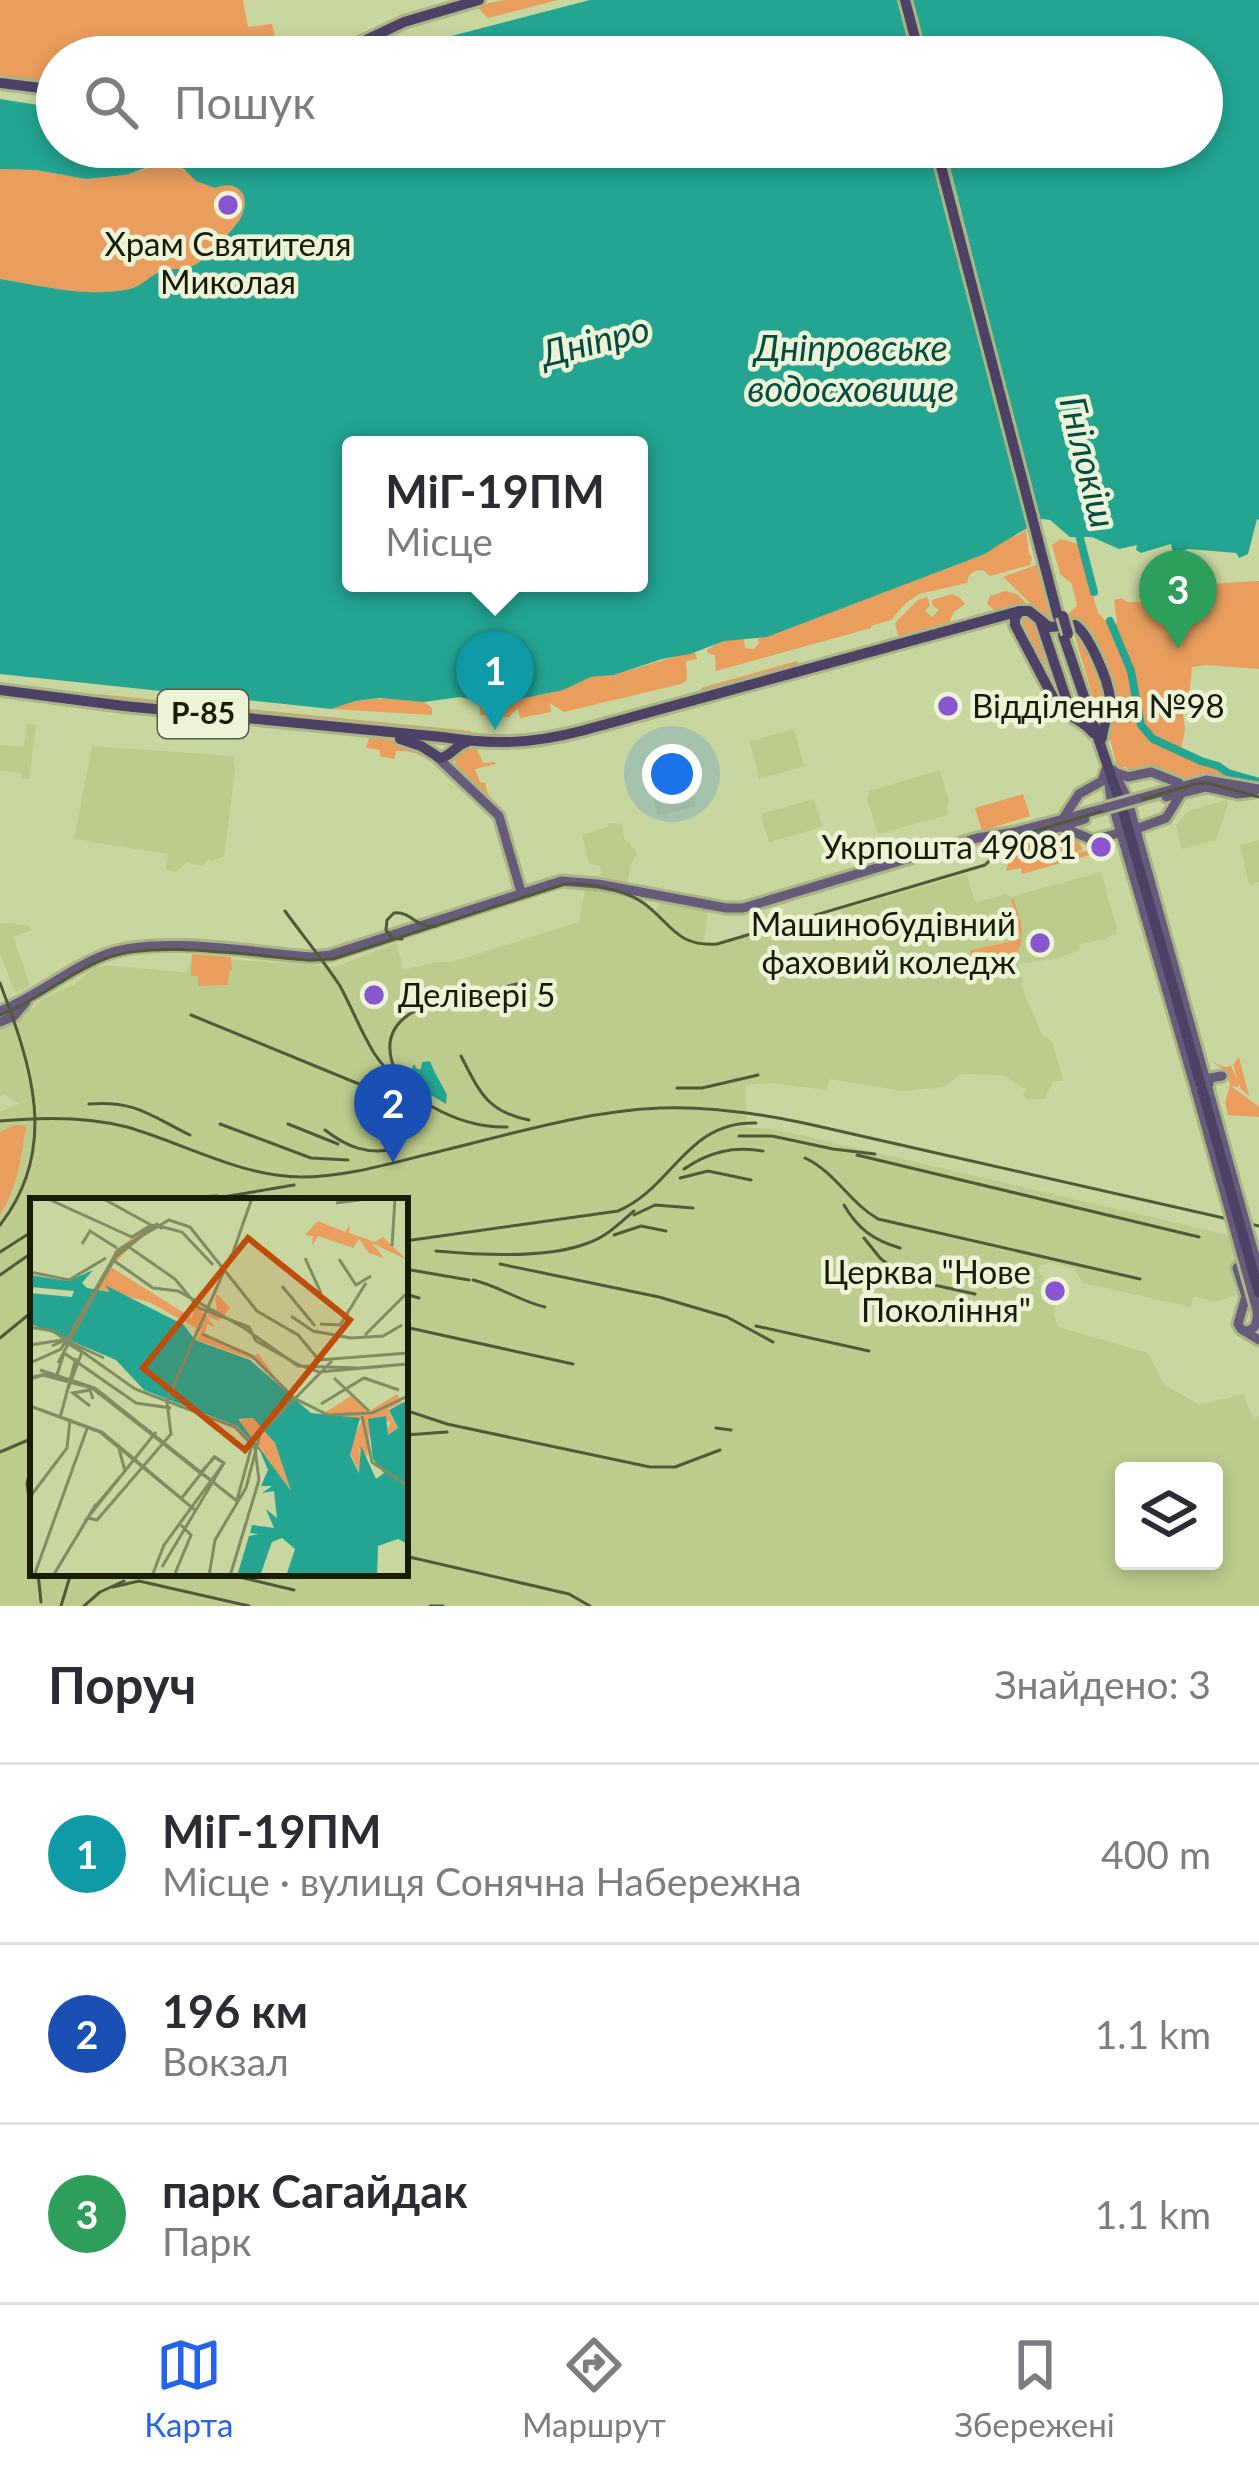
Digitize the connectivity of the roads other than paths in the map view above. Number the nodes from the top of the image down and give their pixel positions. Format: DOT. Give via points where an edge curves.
graph roads {
  1 [pos="479,0"];
  2 [pos="902,0"];
  3 [pos="374,36"];
  4 [pos="911,36"];
  5 [pos="0,83"];
  6 [pos="36,87"];
  7 [pos="944,168"];
  8 [pos="1020,610"];
  9 [pos="1040,620"];
  10 [pos="1062,626"];
  11 [pos="959,628"];
  12 [pos="1019,632"];
  13 [pos="1052,653"];
  14 [pos="1032,656"];
  15 [pos="1108,692"];
  16 [pos="0,693"];
  17 [pos="1087,698"];
  18 [pos="443,737"];
  19 [pos="470,742"];
  20 [pos="1102,745"];
  21 [pos="452,751"];
  22 [pos="435,756"];
  23 [pos="1110,768"];
  24 [pos="1156,774"];
  25 [pos="457,775"];
  26 [pos="1132,777"];
  27 [pos="1186,787"];
  28 [pos="1093,788"];
  29 [pos="1259,789"];
  30 [pos="1156,796"];
  31 [pos="1076,797"];
  32 [pos="1120,802"];
  33 [pos="1169,814"];
  34 [pos="1090,815"];
  35 [pos="1059,824"];
  36 [pos="1136,829"];
  37 [pos="1122,832"];
  38 [pos="1086,838"];
  39 [pos="521,892"];
  40 [pos="35,994"];
  41 [pos="0,1011"];
  42 [pos="0,1022"];
  43 [pos="1222,1076"];
  44 [pos="1181,1085"];
  45 [pos="1200,1089"];
  46 [pos="1259,1261"];
  47 [pos="1259,1271"];
  48 [pos="1259,1293"];
  49 [pos="1258,1313"];
  50 [pos="1244,1331"];
  51 [pos="1259,1340"];
  1 -- 3 [label="main road"];
  2 -- 4 [label="main road"];
  5 -- 6 [label="main road"];
  7 -- 10 [label="main road"];
  8 -- 9 [label="main road"];
  8 -- 11 [label="main road, Р-85"];
  8 -- 12 [label="main road"];
  9 -- 10 [label="main road"];
  9 -- 13 [label="main road"];
  10 -- 13 [label="main road"];
  10 -- 15 [label="main road" via="1083,630"];
  10 -- 17 [label="main road"];
  11 -- 12 [label="main road, Р-85" via="1000,622"];
  11 -- 19 [label="main road, Р-85" via="567,734"];
  12 -- 14 [label="main road"];
  13 -- 14 [label="main road" via="1046,668"];
  13 -- 17 [label="main road" via="1070,707 1080,709"];
  14 -- 20 [label="main road" via="1056,704"];
  15 -- 17 [label="main road" via="1102,702"];
  15 -- 20 [label="main road"];
  16 -- 18 [label="main road, Р-85"];
  16 -- 22 [label="main road, Р-85" via="393,738"];
  17 -- 20 [label="main road"];
  18 -- 19 [label="main road, Р-85"];
  18 -- 21 [label="main road"];
  18 -- 22 [label="main road" via="432,743"];
  19 -- 21 [label="main road, Р-85"];
  20 -- 23 [label="main road"];
  21 -- 22 [label="main road, Р-85"];
  21 -- 25 [label="main road"];
  22 -- 25 [label="main road"];
  23 -- 26 [label="main road"];
  23 -- 28 [label="main road"];
  23 -- 32 [label="main road"];
  24 -- 26 [label="main road"];
  24 -- 27 [label="main road"];
  24 -- 30 [label="main road"];
  25 -- 39 [label="main road" via="501,820"];
  26 -- 32 [label="main road"];
  27 -- 29 [label="main road" via="1206,780"];
  27 -- 30 [label="main road"];
  27 -- 33 [label="main road"];
  28 -- 31 [label="main road"];
  28 -- 32 [label="main road"];
  30 -- 32 [label="main road"];
  30 -- 33 [label="main road"];
  31 -- 34 [label="main road" via="1076,808"];
  31 -- 35 [label="main road"];
  32 -- 34 [label="main road"];
  32 -- 36 [label="main road"];
  32 -- 37 [label="main road"];
  32 -- 45 [label="main road"];
  33 -- 36 [label="main road"];
  34 -- 35 [label="main road"];
  34 -- 38 [label="main road"];
  35 -- 38 [label="main road"];
  35 -- 39 [label="main road" via="981,838 739,909 575,880"];
  36 -- 45 [label="main road"];
  37 -- 38 [label="main road"];
  37 -- 45 [label="main road"];
  39 -- 40 [label="main road" via="332,955 141,946 111,952"];
  40 -- 41 [label="main road"];
  40 -- 42 [label="main road"];
  43 -- 45 [label="main road"];
  44 -- 45 [label="main road"];
  45 -- 47 [label="main road, bridge"];
  45 -- 48 [label="main road, bridge"];
  45 -- 49 [label="main road, bridge"];
  46 -- 50 [label="main road" via="1237,1268"];
  49 -- 50 [label="main road" via="1255,1327"];
  50 -- 51 [label="main road"];
}
